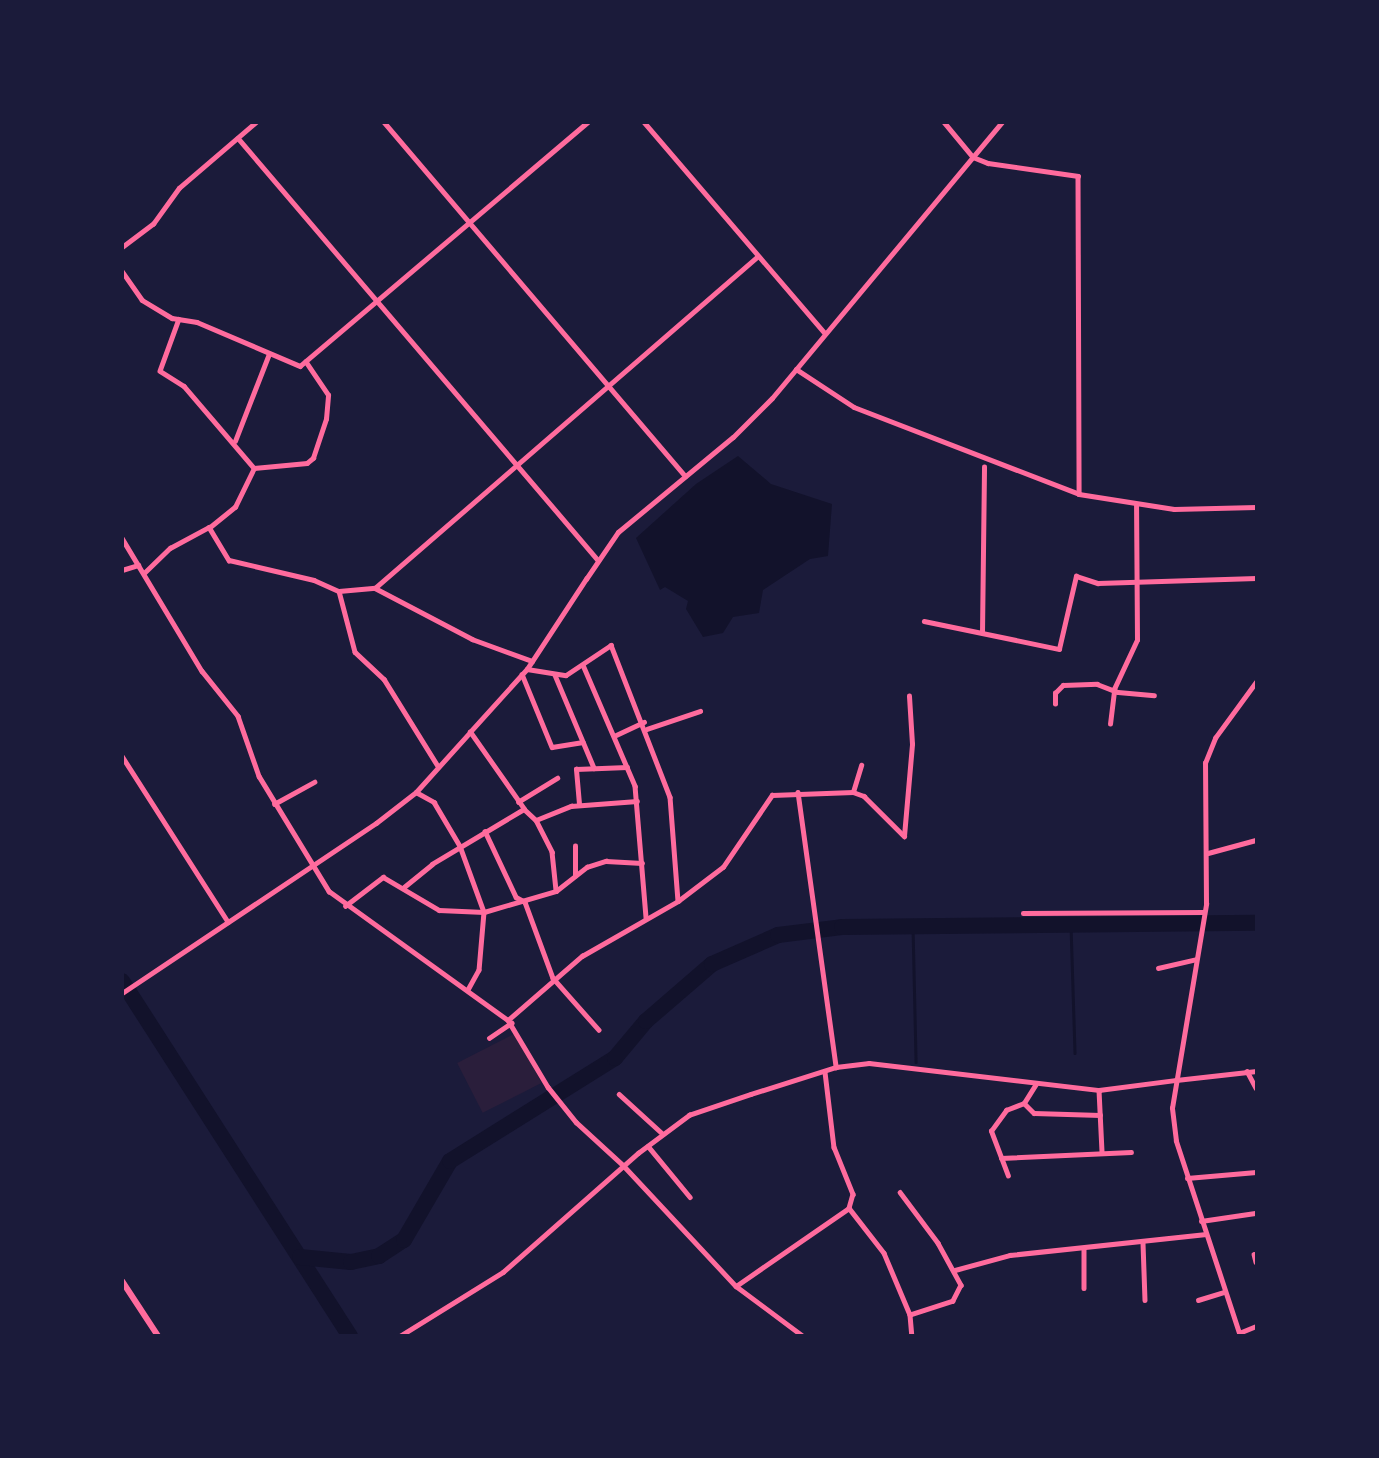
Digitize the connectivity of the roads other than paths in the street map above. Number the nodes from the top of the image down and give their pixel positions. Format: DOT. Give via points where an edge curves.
graph roads {
  1 [pos="256,122"];
  2 [pos="384,122"];
  3 [pos="588,122"];
  4 [pos="644,122"];
  5 [pos="944,122"];
  6 [pos="1002,122"];
  7 [pos="238,138"];
  8 [pos="973,157"];
  9 [pos="468,223"];
  10 [pos="122,247"];
  11 [pos="757,257"];
  12 [pos="122,271"];
  13 [pos="378,301"];
  14 [pos="179,319"];
  15 [pos="825,332"];
  16 [pos="269,354"];
  17 [pos="306,362"];
  18 [pos="796,368"];
  19 [pos="606,387"];
  20 [pos="235,441"];
  21 [pos="517,463"];
  22 [pos="984,467"];
  23 [pos="254,468"];
  24 [pos="685,476"];
  25 [pos="1079,494"];
  26 [pos="1136,505"];
  27 [pos="1256,507"];
  28 [pos="209,527"];
  29 [pos="122,538"];
  30 [pos="598,560"];
  31 [pos="139,565"];
  32 [pos="122,570"];
  33 [pos="144,573"];
  34 [pos="1256,578"];
  35 [pos="586,579"];
  36 [pos="1136,581"];
  37 [pos="375,588"];
  38 [pos="339,591"];
  39 [pos="924,621"];
  40 [pos="982,633"];
  41 [pos="532,661"];
  42 [pos="583,665"];
  43 [pos="527,669"];
  44 [pos="522,674"];
  45 [pos="554,675"];
  46 [pos="1256,681"];
  47 [pos="1114,689"];
  48 [pos="1154,695"];
  49 [pos="909,696"];
  50 [pos="1055,704"];
  51 [pos="701,711"];
  52 [pos="644,722"];
  53 [pos="1110,724"];
  54 [pos="647,729"];
  55 [pos="470,732"];
  56 [pos="614,736"];
  57 [pos="583,742"];
  58 [pos="122,756"];
  59 [pos="861,765"];
  60 [pos="438,766"];
  61 [pos="627,767"];
  62 [pos="594,768"];
  63 [pos="557,778"];
  64 [pos="314,782"];
  65 [pos="416,792"];
  66 [pos="798,792"];
  67 [pos="853,792"];
  68 [pos="637,801"];
  69 [pos="518,802"];
  70 [pos="274,804"];
  71 [pos="579,804"];
  72 [pos="524,809"];
  73 [pos="536,820"];
  74 [pos="485,831"];
  75 [pos="1256,840"];
  76 [pos="460,846"];
  77 [pos="575,846"];
  78 [pos="1208,853"];
  79 [pos="642,863"];
  80 [pos="314,864"];
  81 [pos="575,877"];
  82 [pos="404,887"];
  83 [pos="556,891"];
  84 [pos="678,901"];
  85 [pos="525,902"];
  86 [pos="345,906"];
  87 [pos="484,912"];
  88 [pos="1023,913"];
  89 [pos="1204,913"];
  90 [pos="646,918"];
  91 [pos="228,922"];
  92 [pos="1196,959"];
  93 [pos="1158,968"];
  94 [pos="553,978"];
  95 [pos="468,990"];
  96 [pos="122,993"];
  97 [pos="509,1021"];
  98 [pos="599,1030"];
  99 [pos="489,1038"];
  100 [pos="836,1067"];
  101 [pos="1247,1070"];
  102 [pos="1256,1070"];
  103 [pos="825,1071"];
  104 [pos="1176,1080"];
  105 [pos="1036,1084"];
  106 [pos="1256,1088"];
  107 [pos="1099,1090"];
  108 [pos="619,1094"];
  109 [pos="1024,1103"];
  110 [pos="1100,1115"];
  111 [pos="663,1134"];
  112 [pos="648,1146"];
  113 [pos="1102,1152"];
  114 [pos="1131,1152"];
  115 [pos="1001,1158"];
  116 [pos="624,1166"];
  117 [pos="1256,1172"];
  118 [pos="1008,1176"];
  119 [pos="1187,1178"];
  120 [pos="900,1192"];
  121 [pos="690,1197"];
  122 [pos="849,1208"];
  123 [pos="1256,1213"];
  124 [pos="1201,1221"];
  125 [pos="1206,1234"];
  126 [pos="1143,1243"];
  127 [pos="1084,1249"];
  128 [pos="1254,1254"];
  129 [pos="1256,1262"];
  130 [pos="955,1270"];
  131 [pos="122,1281"];
  132 [pos="736,1286"];
  133 [pos="1084,1288"];
  134 [pos="1137,1291"];
  135 [pos="1145,1291"];
  136 [pos="1225,1292"];
  137 [pos="1145,1300"];
  138 [pos="1198,1300"];
  139 [pos="910,1315"];
  140 [pos="1256,1326"];
  141 [pos="1239,1334"];
  142 [pos="158,1335"];
  143 [pos="400,1335"];
  144 [pos="803,1335"];
  145 [pos="912,1335"];
  1 -- 7 [label="street"];
  2 -- 9 [label="street"];
  3 -- 9 [label="street"];
  4 -- 11 [label="street"];
  5 -- 8 [label="street"];
  6 -- 8 [label="street"];
  7 -- 10 [label="street" via="179,188 153,223"];
  7 -- 13 [label="street"];
  8 -- 15 [label="street"];
  8 -- 25 [label="street" via="1078,176"];
  9 -- 13 [label="street"];
  9 -- 19 [label="street"];
  11 -- 15 [label="street"];
  11 -- 19 [label="street"];
  12 -- 14 [label="street" via="142,300"];
  13 -- 17 [label="street"];
  13 -- 21 [label="street"];
  14 -- 16 [label="street"];
  14 -- 20 [label="street" via="160,371 184,386"];
  15 -- 18 [label="street"];
  16 -- 17 [label="street" via="300,366"];
  16 -- 20 [label="street"];
  17 -- 23 [label="street" via="328,395 326,419 313,458 306,463"];
  18 -- 24 [label="street" via="733,438"];
  18 -- 25 [label="street" via="853,407"];
  19 -- 21 [label="street"];
  19 -- 24 [label="street"];
  20 -- 23 [label="street"];
  21 -- 30 [label="street"];
  21 -- 37 [label="street"];
  22 -- 40 [label="street"];
  23 -- 28 [label="street" via="235,506"];
  24 -- 30 [label="street" via="618,532"];
  25 -- 26 [label="street"];
  26 -- 27 [label="street"];
  26 -- 36 [label="street"];
  28 -- 33 [label="street" via="170,548"];
  28 -- 38 [label="street" via="229,560 314,580"];
  29 -- 31 [label="street"];
  30 -- 35 [label="street"];
  31 -- 32 [label="street"];
  31 -- 33 [label="street"];
  33 -- 70 [label="street" via="202,671 238,716"];
  34 -- 36 [label="street"];
  35 -- 41 [label="street"];
  36 -- 40 [label="street" via="1098,583 1076,576 1059,649"];
  36 -- 47 [label="street" via="1137,640"];
  37 -- 38 [label="street"];
  37 -- 41 [label="street" via="472,639"];
  38 -- 60 [label="street" via="355,652 384,678"];
  39 -- 40 [label="street"];
  41 -- 43 [label="street"];
  42 -- 45 [label="street" via="566,675"];
  42 -- 52 [label="street" via="611,645"];
  42 -- 56 [label="street"];
  43 -- 44 [label="street"];
  43 -- 45 [label="street"];
  44 -- 55 [label="street"];
  44 -- 57 [label="street" via="552,747"];
  45 -- 57 [label="street"];
  46 -- 78 [label="street" via="1215,738 1205,763"];
  47 -- 48 [label="street"];
  47 -- 50 [label="street" via="1063,685 1055,693"];
  47 -- 53 [label="street"];
  49 -- 67 [label="street" via="912,744 904,836 864,796"];
  51 -- 54 [label="street"];
  52 -- 54 [label="street"];
  52 -- 56 [label="street"];
  54 -- 84 [label="street" via="670,797"];
  55 -- 60 [label="street"];
  55 -- 69 [label="street"];
  56 -- 61 [label="street"];
  57 -- 62 [label="street"];
  58 -- 91 [label="street"];
  59 -- 67 [label="street"];
  60 -- 65 [label="street"];
  61 -- 62 [label="street"];
  61 -- 68 [label="street"];
  62 -- 71 [label="street" via="576,769"];
  63 -- 69 [label="street"];
  64 -- 70 [label="street"];
  65 -- 76 [label="street" via="434,802"];
  65 -- 80 [label="street"];
  66 -- 67 [label="street"];
  66 -- 84 [label="street" via="772,796 723,867"];
  66 -- 100 [label="street"];
  68 -- 71 [label="street"];
  68 -- 79 [label="street"];
  69 -- 72 [label="street"];
  70 -- 80 [label="street"];
  71 -- 73 [label="street"];
  72 -- 73 [label="street"];
  72 -- 74 [label="street"];
  73 -- 83 [label="street" via="552,852"];
  74 -- 76 [label="street"];
  74 -- 85 [label="street" via="516,897"];
  75 -- 78 [label="street"];
  76 -- 82 [label="street"];
  76 -- 87 [label="street"];
  77 -- 81 [label="street"];
  78 -- 89 [label="street"];
  79 -- 81 [label="street" via="606,861"];
  79 -- 90 [label="street"];
  80 -- 86 [label="street" via="328,891"];
  80 -- 91 [label="street"];
  81 -- 83 [label="street"];
  82 -- 86 [label="street" via="383,877"];
  82 -- 87 [label="street" via="439,909"];
  83 -- 85 [label="street"];
  84 -- 90 [label="street"];
  85 -- 87 [label="street"];
  85 -- 94 [label="street"];
  86 -- 95 [label="street"];
  87 -- 95 [label="street" via="479,970"];
  88 -- 89 [label="street"];
  89 -- 92 [label="street"];
  90 -- 94 [label="street"];
  91 -- 96 [label="street"];
  92 -- 93 [label="street"];
  92 -- 104 [label="street"];
  94 -- 97 [label="street"];
  94 -- 98 [label="street"];
  95 -- 97 [label="street"];
  97 -- 99 [label="street"];
  97 -- 116 [label="street" via="557,1100"];
  100 -- 103 [label="street"];
  100 -- 105 [label="street" via="869,1063"];
  101 -- 102 [label="street"];
  101 -- 104 [label="street"];
  101 -- 106 [label="street"];
  103 -- 111 [label="street" via="690,1115"];
  103 -- 122 [label="street" via="834,1147 853,1194"];
  104 -- 107 [label="street"];
  104 -- 119 [label="street" via="1172,1124"];
  105 -- 107 [label="street"];
  105 -- 109 [label="street"];
  107 -- 110 [label="street"];
  108 -- 111 [label="street"];
  109 -- 110 [label="street" via="1034,1112"];
  109 -- 115 [label="street" via="1006,1111 991,1131"];
  110 -- 113 [label="street"];
  111 -- 112 [label="street"];
  112 -- 116 [label="street"];
  112 -- 121 [label="street"];
  113 -- 114 [label="street"];
  113 -- 115 [label="street"];
  115 -- 118 [label="street"];
  116 -- 132 [label="street"];
  116 -- 143 [label="street" via="503,1272"];
  117 -- 119 [label="street"];
  119 -- 124 [label="street"];
  120 -- 130 [label="street"];
  122 -- 132 [label="street"];
  122 -- 139 [label="street" via="884,1252"];
  123 -- 124 [label="street"];
  124 -- 125 [label="street"];
  125 -- 126 [label="street"];
  125 -- 136 [label="street"];
  126 -- 127 [label="street"];
  126 -- 135 [label="street"];
  127 -- 130 [label="street" via="1010,1255"];
  127 -- 133 [label="street"];
  128 -- 129 [label="street"];
  130 -- 139 [label="street" via="961,1285 953,1301"];
  131 -- 142 [label="main road"];
  132 -- 144 [label="street"];
  134 -- 135 [label="street"];
  135 -- 137 [label="street"];
  136 -- 138 [label="street"];
  136 -- 141 [label="street"];
  139 -- 145 [label="street"];
  140 -- 141 [label="street"];
}
